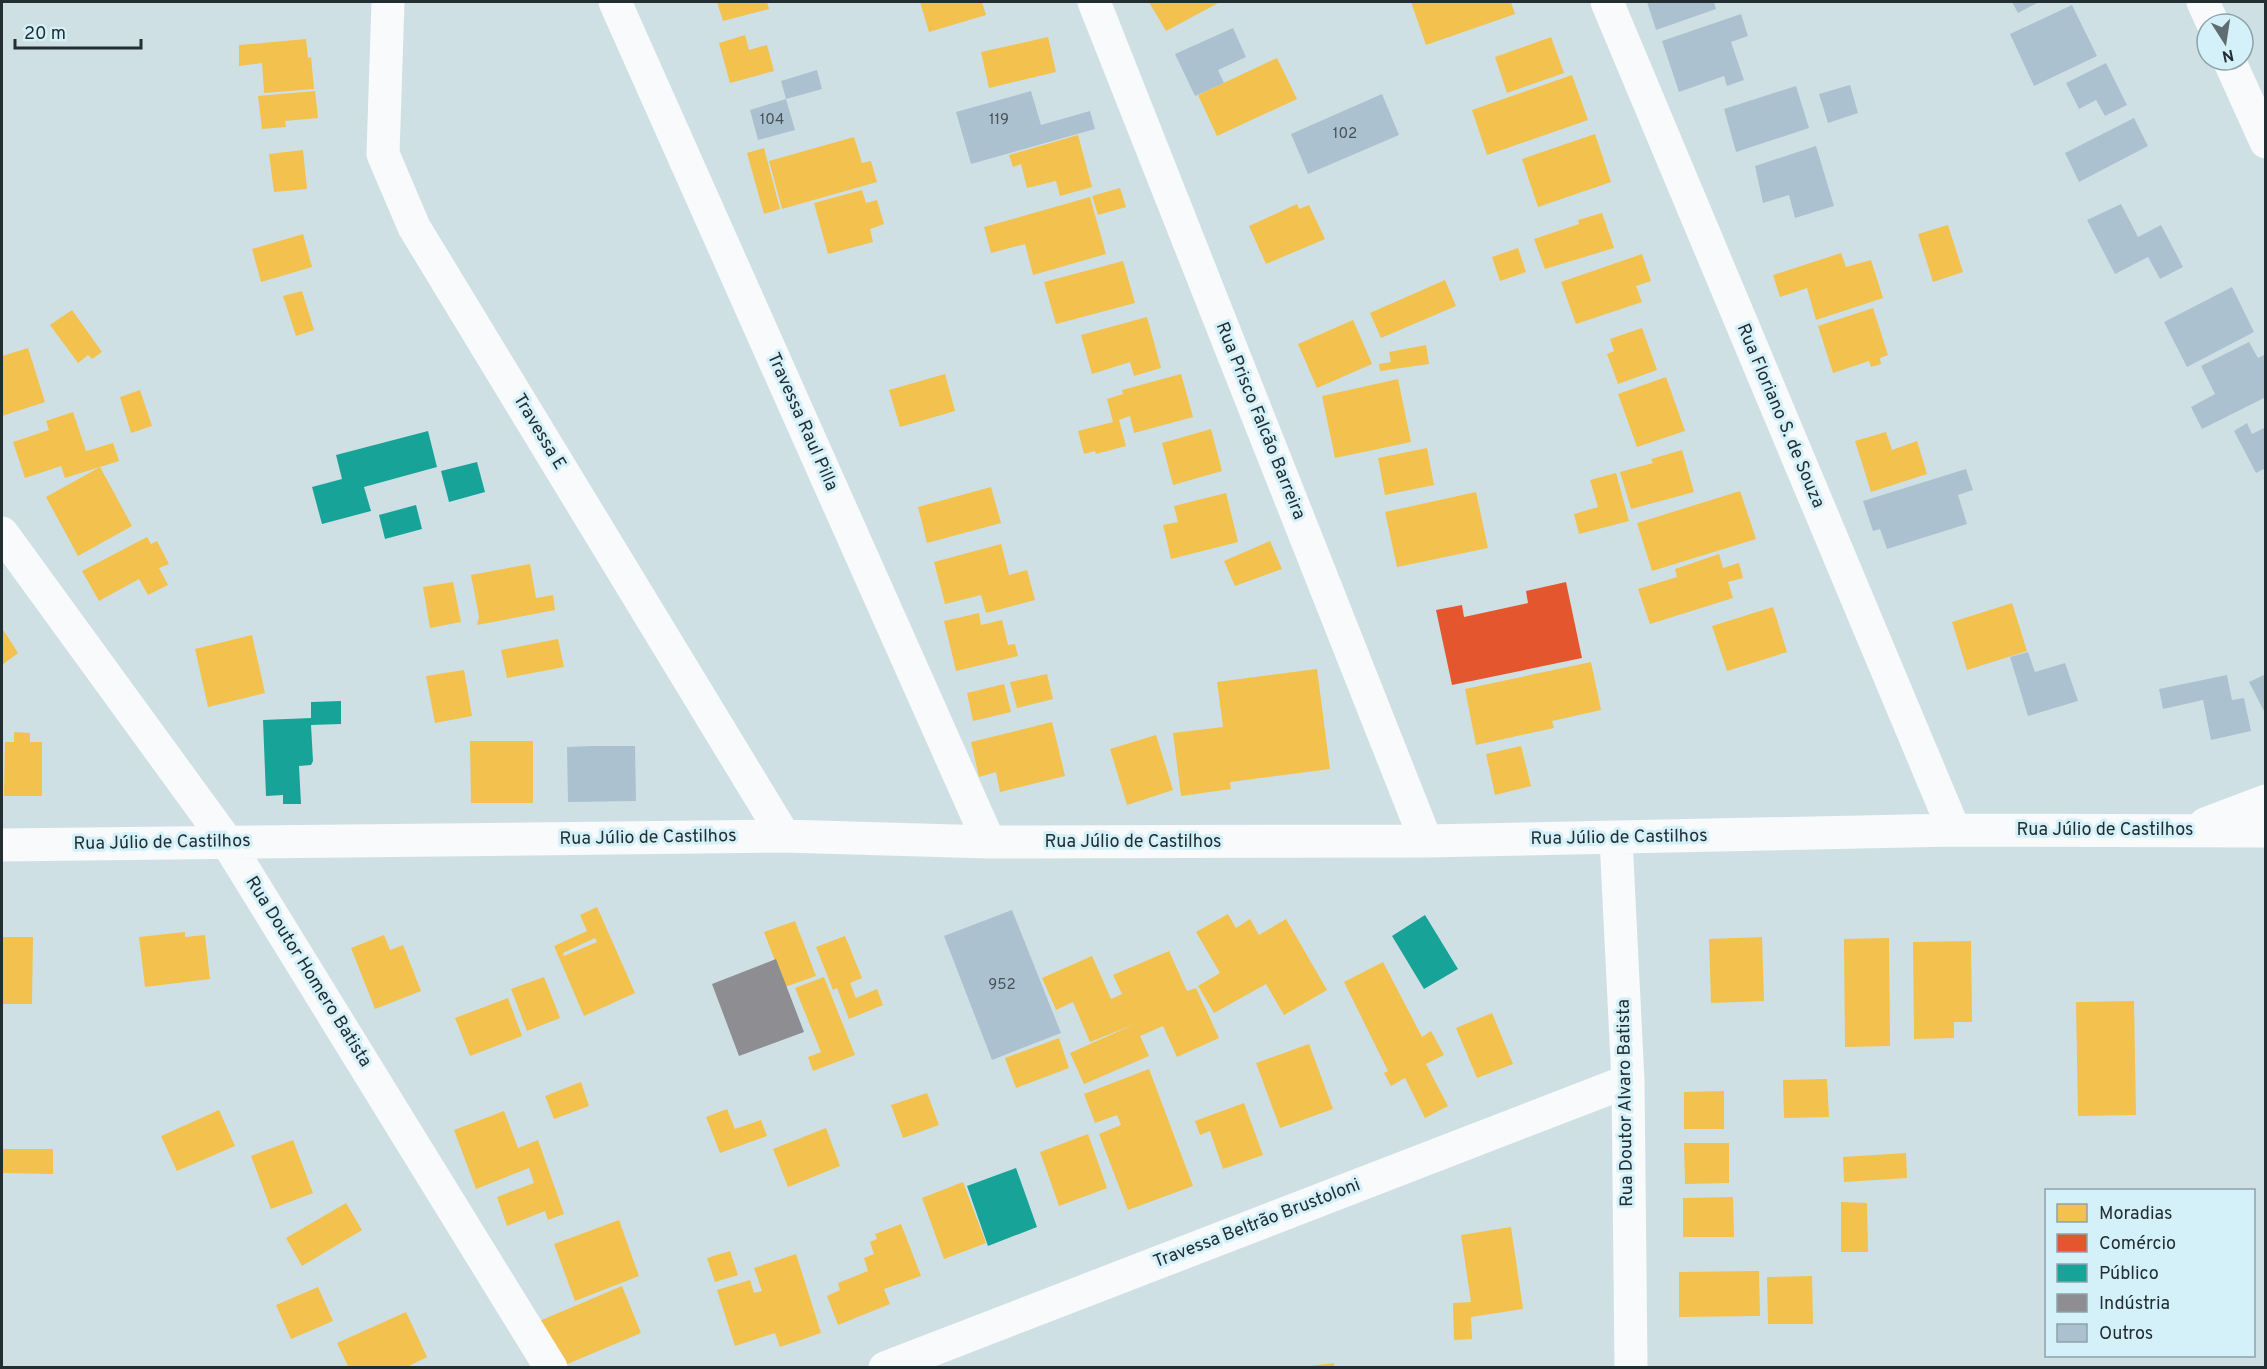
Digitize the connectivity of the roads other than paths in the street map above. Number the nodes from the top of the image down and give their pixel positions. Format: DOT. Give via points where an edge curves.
graph roads {
  1 [pos="388,2"];
  2 [pos="615,2"];
  3 [pos="1094,2"];
  4 [pos="1607,2"];
  5 [pos="2234,72"];
  6 [pos="2265,142"];
  7 [pos="2,533"];
  8 [pos="2265,801"];
  9 [pos="1954,830"];
  10 [pos="2190,830"];
  11 [pos="2265,831"];
  12 [pos="784,836"];
  13 [pos="1616,838"];
  14 [pos="1426,841"];
  15 [pos="227,842"];
  16 [pos="989,842"];
  17 [pos="2,845"];
  18 [pos="1628,1081"];
  19 [pos="551,1368"];
  20 [pos="885,1368"];
  21 [pos="1631,1368"];
  1 -- 12 [label="street, Travessa E" via="382,154 414,227"];
  2 -- 16 [label="street, Travessa Raul Pilla"];
  3 -- 14 [label="street, Rua Prisco Falcão Barreira"];
  4 -- 9 [label="street, Rua Floriano S. de Souza"];
  5 -- 6 [label="street"];
  7 -- 15 [label="street, Rua Doutor Homero Batista"];
  8 -- 10 [label="street"];
  9 -- 10 [label="street, Rua Júlio de Castilhos"];
  9 -- 13 [label="street, Rua Júlio de Castilhos"];
  10 -- 11 [label="street, Rua Júlio de Castilhos"];
  12 -- 15 [label="street, Rua Júlio de Castilhos"];
  12 -- 16 [label="street, Rua Júlio de Castilhos"];
  13 -- 14 [label="street, Rua Júlio de Castilhos"];
  13 -- 18 [label="street, Rua Doutor Alvaro Batista"];
  14 -- 16 [label="street, Rua Júlio de Castilhos"];
  15 -- 17 [label="street, Rua Júlio de Castilhos"];
  15 -- 19 [label="street, Rua Doutor Homero Batista"];
  18 -- 20 [label="street, Travessa Beltrão Brustoloni"];
  18 -- 21 [label="street, Rua Doutor Alvaro Batista"];
}
